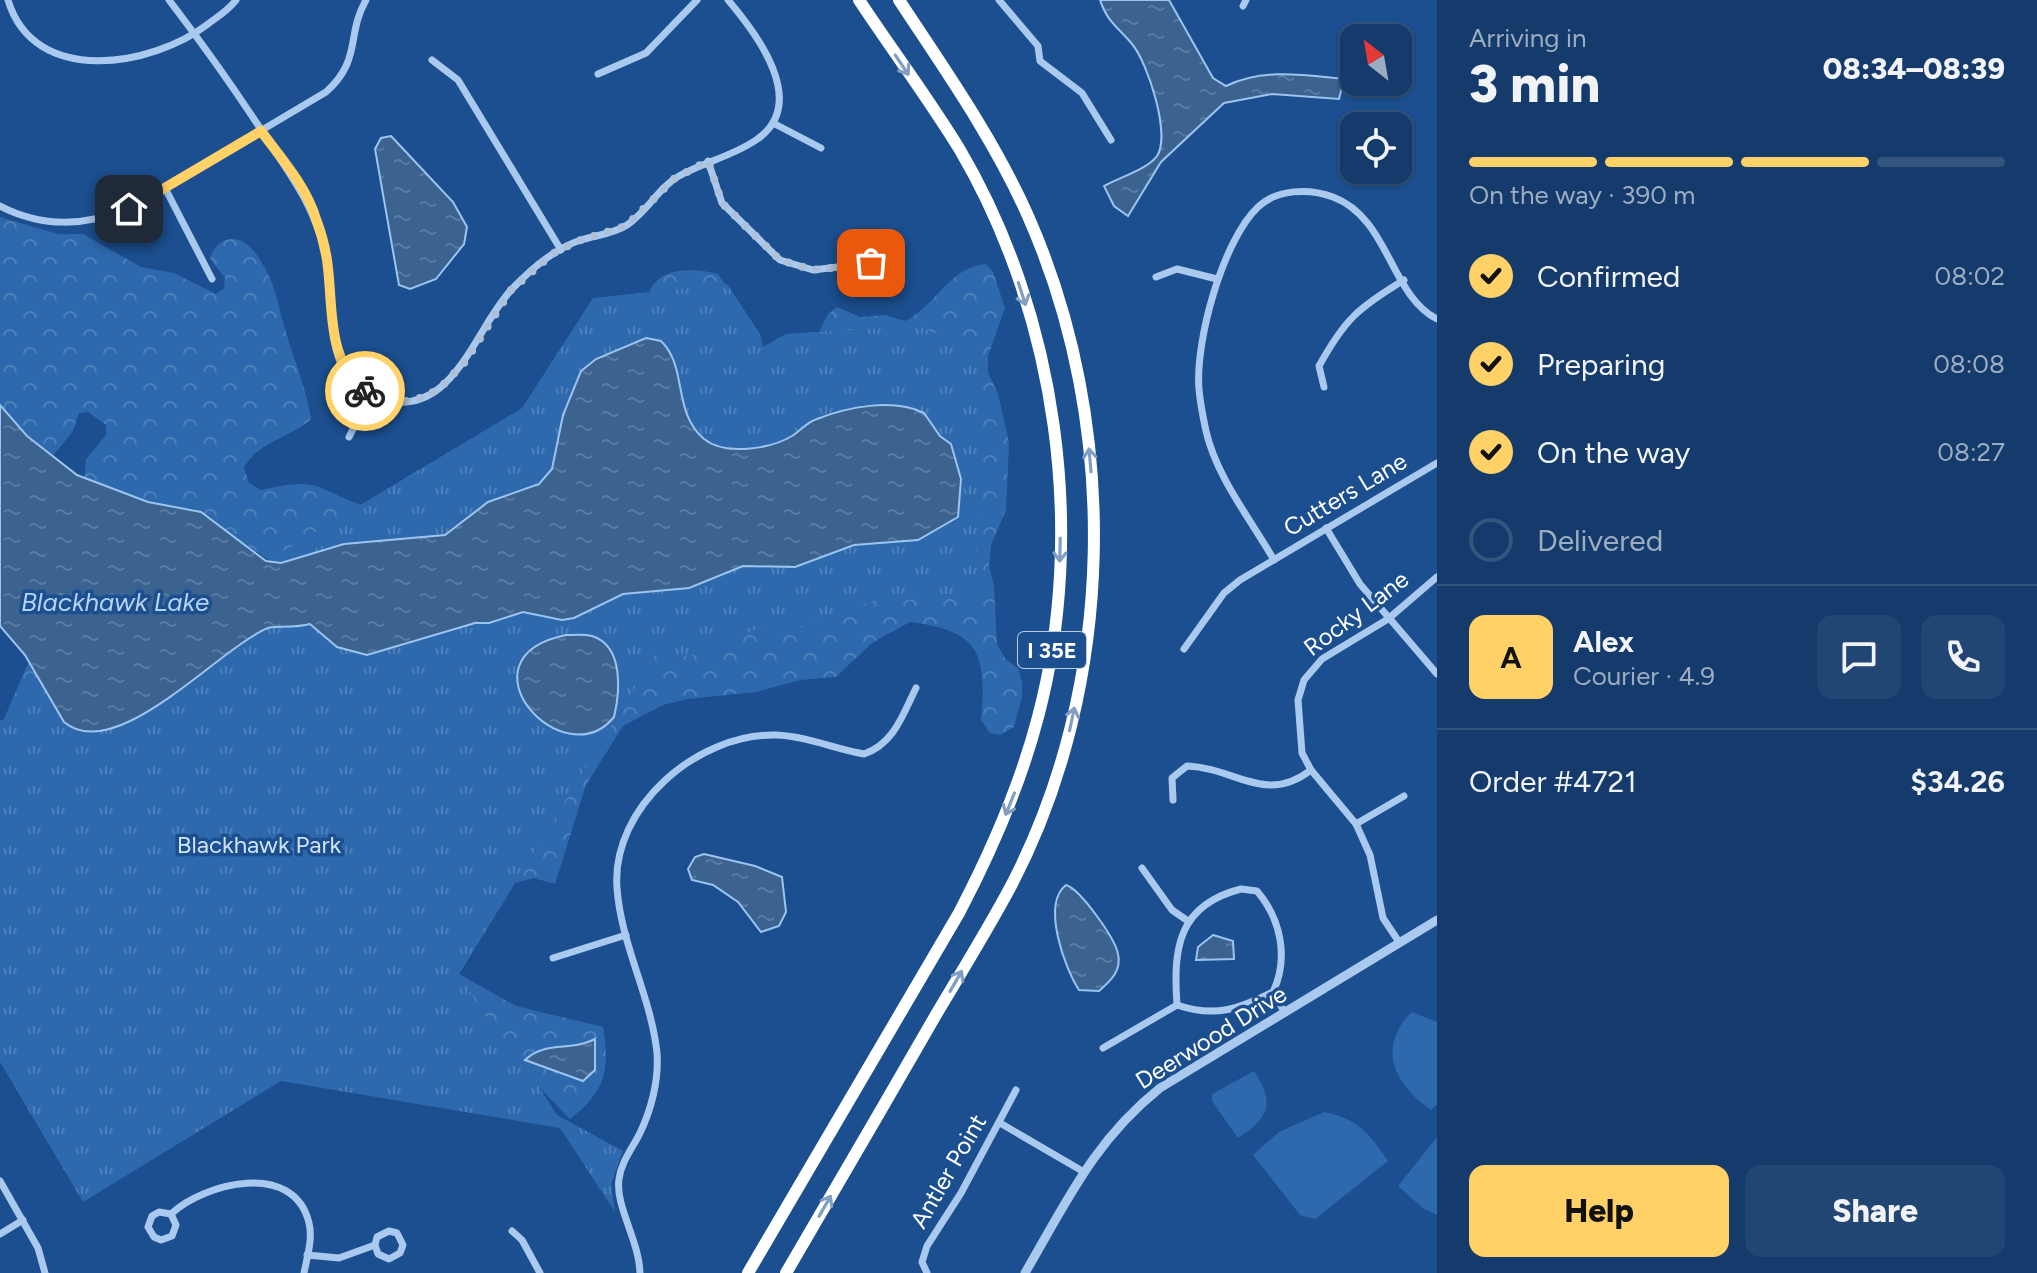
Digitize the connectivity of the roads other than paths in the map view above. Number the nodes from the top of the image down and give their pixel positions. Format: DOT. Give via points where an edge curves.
graph roads {
  1 [pos="8,0"];
  2 [pos="169,0"];
  3 [pos="236,0"];
  4 [pos="366,0"];
  5 [pos="697,0"];
  6 [pos="728,0"];
  7 [pos="859,0"];
  8 [pos="899,0"];
  9 [pos="999,0"];
  10 [pos="195,34"];
  11 [pos="432,60"];
  12 [pos="598,74"];
  13 [pos="773,123"];
  14 [pos="261,131"];
  15 [pos="1111,140"];
  16 [pos="821,148"];
  17 [pos="708,161"];
  18 [pos="165,188"];
  19 [pos="0,206"];
  20 [pos="561,250"];
  21 [pos="871,263"];
  22 [pos="1156,277"];
  23 [pos="212,279"];
  24 [pos="1217,279"];
  25 [pos="1404,280"];
  26 [pos="1437,319"];
  27 [pos="1324,387"];
  28 [pos="370,396"];
  29 [pos="349,437"];
  30 [pos="1437,463"];
  31 [pos="1326,528"];
  32 [pos="1274,560"];
  33 [pos="1437,577"];
  34 [pos="1388,619"];
  35 [pos="1184,649"];
  36 [pos="1437,674"];
  37 [pos="916,688"];
  38 [pos="1311,770"];
  39 [pos="1404,796"];
  40 [pos="1173,800"];
  41 [pos="1356,824"];
  42 [pos="1142,868"];
  43 [pos="1437,920"];
  44 [pos="1188,921"];
  45 [pos="626,935"];
  46 [pos="1399,942"];
  47 [pos="553,958"];
  48 [pos="1273,992"];
  49 [pos="1177,1005"];
  50 [pos="1285,1013"];
  51 [pos="1103,1048"];
  52 [pos="1016,1090"];
  53 [pos="1000,1123"];
  54 [pos="1084,1172"];
  55 [pos="0,1181"];
  56 [pos="171,1214"];
  57 [pos="23,1220"];
  58 [pos="512,1231"];
  59 [pos="0,1234"];
  60 [pos="375,1245"];
  61 [pos="307,1255"];
  62 [pos="45,1273"];
  63 [pos="304,1273"];
  64 [pos="540,1273"];
  65 [pos="640,1273"];
  66 [pos="748,1273"];
  67 [pos="786,1273"];
  68 [pos="927,1273"];
  69 [pos="1025,1273"];
  1 -- 10 [label="street" via="32,38 68,58 120,61 146,56"];
  2 -- 10 [label="street"];
  3 -- 10 [label="street"];
  4 -- 14 [label="street" via="341,79"];
  5 -- 12 [label="street" via="646,53"];
  6 -- 13 [label="street" via="775,70 780,96"];
  7 -- 66 [label="highway, I 35E, one-way" via="960,151 1015,271 1044,374 1055,439 1059,585 1039,716 990,854"];
  67 -- 8 [label="highway, I 35E, one-way" via="1012,884 1045,808 1070,729 1092,593 1090,454 1078,372 1052,279 1028,215 987,135"];
  9 -- 15 [label="street" via="1038,46 1040,61 1082,93"];
  10 -- 14 [label="street"];
  11 -- 20 [label="street" via="458,80"];
  13 -- 16 [label="street"];
  13 -- 17 [label="street" via="758,140"];
  14 -- 18 [label="street"];
  14 -- 28 [label="street" via="315,215 327,259 337,353 349,378"];
  17 -- 20 [label="street" via="675,178 626,226"];
  17 -- 21 [label="street" via="722,203 780,260 813,270"];
  18 -- 19 [label="street" via="117,214 73,224 42,222"];
  18 -- 23 [label="street"];
  20 -- 28 [label="street" via="511,290 465,362 441,387 425,397 396,403"];
  22 -- 24 [label="street" via="1177,269"];
  24 -- 25 [label="street" via="1257,207 1277,194 1303,191 1333,197 1358,212"];
  24 -- 32 [label="street" via="1199,387 1207,434"];
  25 -- 26 [label="street" via="1423,311"];
  25 -- 27 [label="street" via="1362,306 1341,327 1319,366"];
  28 -- 29 [label="street"];
  30 -- 31 [label="street, Cutters Lane"];
  31 -- 32 [label="street, Cutters Lane"];
  31 -- 34 [label="street"];
  32 -- 35 [label="street, Cutters Lane" via="1224,593"];
  33 -- 34 [label="street, Rocky Lane"];
  34 -- 36 [label="street"];
  34 -- 38 [label="street, Rocky Lane" via="1322,659 1304,680 1298,700 1299,737"];
  37 -- 45 [label="street" via="895,732 871,752 839,750 795,736 750,737 711,749 667,778 640,809 622,845 617,885"];
  38 -- 40 [label="street" via="1293,784 1274,788 1187,766 1172,778"];
  38 -- 41 [label="street, Rocky Lane"];
  39 -- 41 [label="street"];
  41 -- 46 [label="street, Rocky Lane" via="1370,855 1383,918"];
  42 -- 44 [label="street" via="1172,910"];
  43 -- 46 [label="street, Deerwood Drive"];
  44 -- 48 [label="street" via="1220,894 1257,891 1275,919 1283,959"];
  44 -- 49 [label="street" via="1176,959"];
  45 -- 47 [label="street"];
  45 -- 65 [label="street" via="652,1019 657,1056 650,1108 618,1181"];
  46 -- 50 [label="street, Deerwood Drive"];
  48 -- 49 [label="street" via="1218,1014"];
  48 -- 50 [label="street"];
  49 -- 51 [label="street"];
  50 -- 54 [label="street, Deerwood Drive" via="1160,1088 1109,1134"];
  52 -- 53 [label="street, Antler Point"];
  53 -- 54 [label="street"];
  53 -- 68 [label="street, Antler Point" via="927,1246 922,1262"];
  54 -- 69 [label="street, Deerwood Drive"];
  55 -- 57 [label="street"];
  56 -- 56 [label="street" via="152,1216 148,1227 154,1237 172,1236 176,1225"];
  56 -- 61 [label="street" via="223,1185 278,1189 305,1213"];
  57 -- 59 [label="street"];
  57 -- 62 [label="street"];
  58 -- 64 [label="street"];
  60 -- 60 [label="street" via="377,1237 389,1231 400,1236 403,1245 389,1259 378,1254"];
  60 -- 61 [label="street" via="339,1258"];
  61 -- 63 [label="street"];
}
